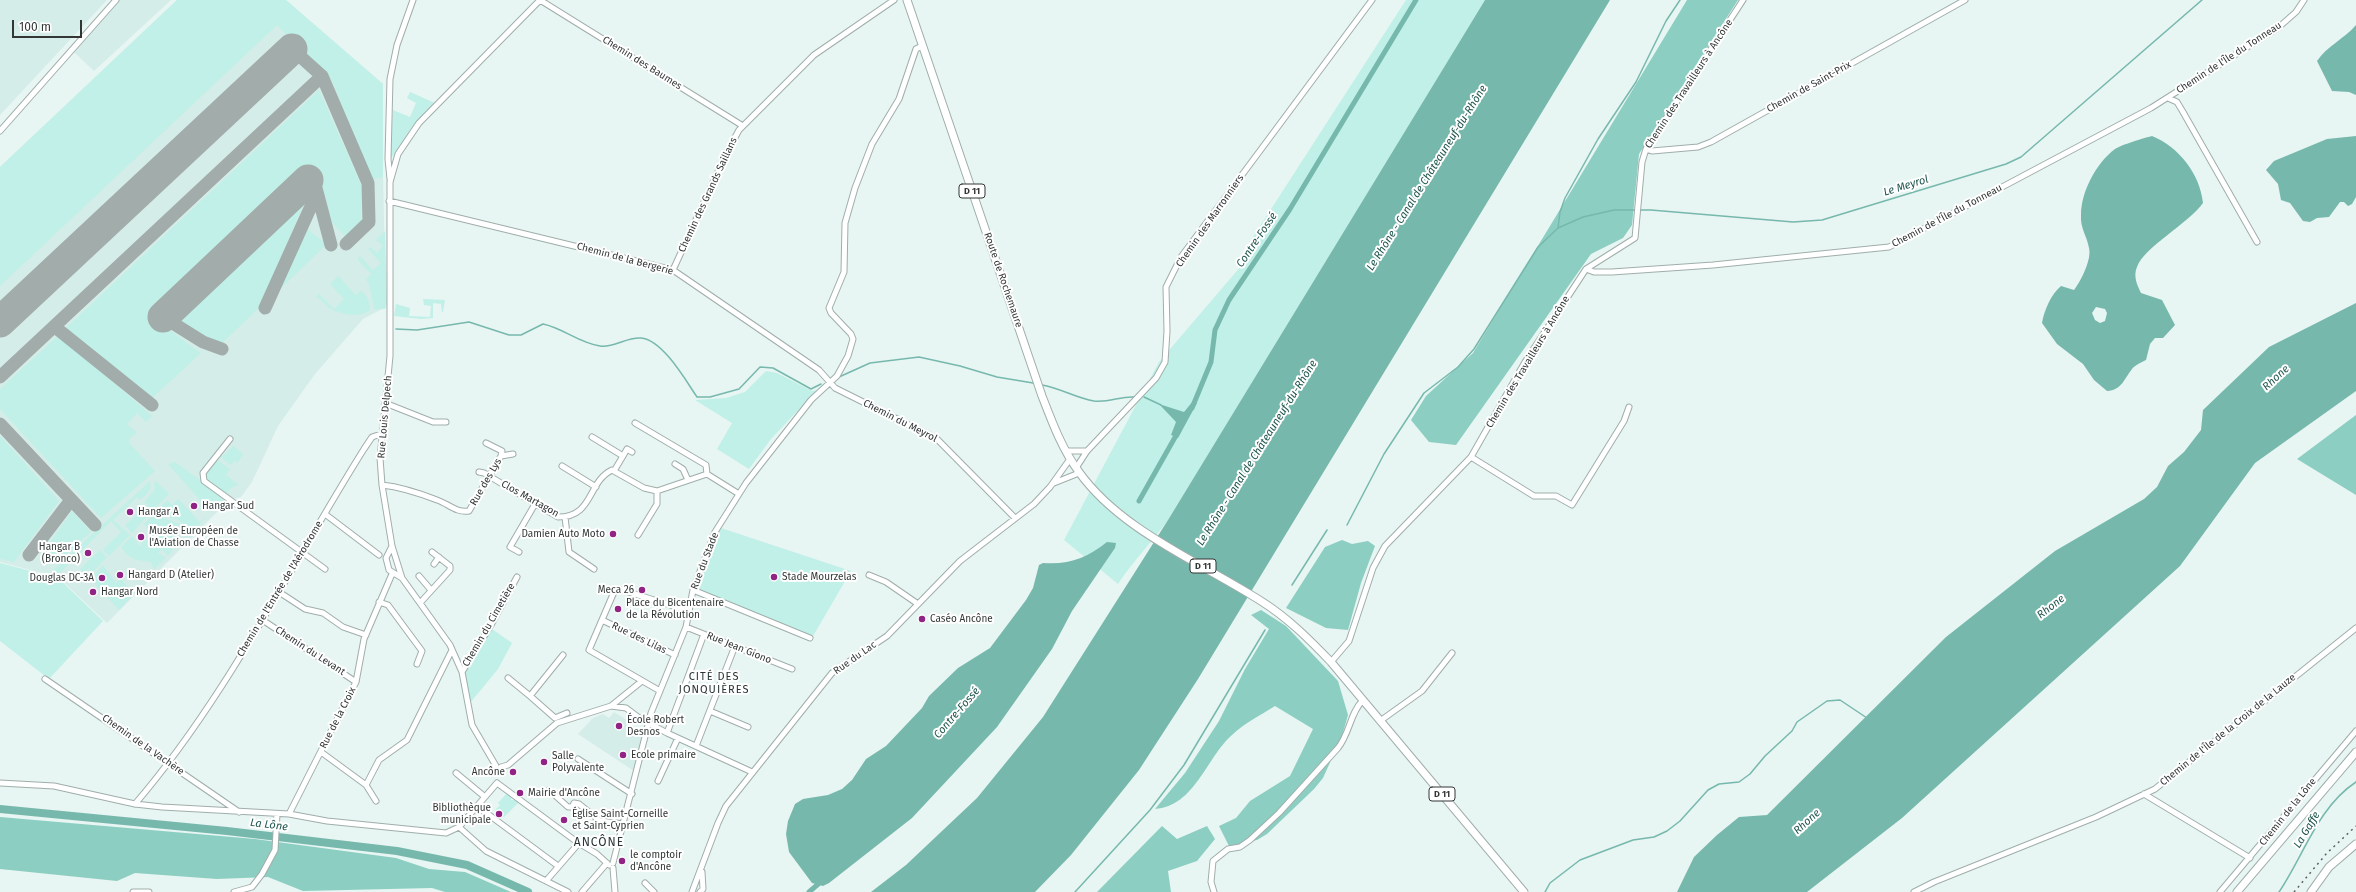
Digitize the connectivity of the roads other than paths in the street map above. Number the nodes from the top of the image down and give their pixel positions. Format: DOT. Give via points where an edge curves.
graph roads {
  1 [pos="116,0"];
  2 [pos="412,0"];
  3 [pos="540,0"];
  4 [pos="894,0"];
  5 [pos="907,0"];
  6 [pos="1372,0"];
  7 [pos="1743,0"];
  8 [pos="1965,0"];
  9 [pos="2304,0"];
  10 [pos="922,46"];
  11 [pos="2168,98"];
  12 [pos="743,126"];
  13 [pos="0,131"];
  14 [pos="1646,149"];
  15 [pos="390,182"];
  16 [pos="389,201"];
  17 [pos="2257,242"];
  18 [pos="1586,269"];
  19 [pos="673,270"];
  20 [pos="830,383"];
  21 [pos="385,403"];
  22 [pos="1629,407"];
  23 [pos="446,422"];
  24 [pos="635,423"];
  25 [pos="381,434"];
  26 [pos="592,437"];
  27 [pos="230,439"];
  28 [pos="486,443"];
  29 [pos="1066,451"];
  30 [pos="1087,451"];
  31 [pos="632,452"];
  32 [pos="513,454"];
  33 [pos="501,456"];
  34 [pos="623,456"];
  35 [pos="1471,457"];
  36 [pos="1070,459"];
  37 [pos="675,464"];
  38 [pos="562,466"];
  39 [pos="614,471"];
  40 [pos="1078,471"];
  41 [pos="479,472"];
  42 [pos="707,474"];
  43 [pos="489,476"];
  44 [pos="688,480"];
  45 [pos="1053,483"];
  46 [pos="382,485"];
  47 [pos="596,487"];
  48 [pos="657,491"];
  49 [pos="739,494"];
  50 [pos="535,504"];
  51 [pos="325,514"];
  52 [pos="565,517"];
  53 [pos="1015,518"];
  54 [pos="638,535"];
  55 [pos="392,546"];
  56 [pos="301,551"];
  57 [pos="432,552"];
  58 [pos="519,552"];
  59 [pos="387,554"];
  60 [pos="395,554"];
  61 [pos="379,555"];
  62 [pos="439,557"];
  63 [pos="386,561"];
  64 [pos="434,564"];
  65 [pos="399,568"];
  66 [pos="325,569"];
  67 [pos="594,569"];
  68 [pos="393,574"];
  69 [pos="869,575"];
  70 [pos="419,576"];
  71 [pos="517,577"];
  72 [pos="402,578"];
  73 [pos="431,590"];
  74 [pos="692,590"];
  75 [pos="279,592"];
  76 [pos="378,602"];
  77 [pos="420,603"];
  78 [pos="918,604"];
  79 [pos="689,611"];
  80 [pos="264,620"];
  81 [pos="602,620"];
  82 [pos="686,627"];
  83 [pos="2356,628"];
  84 [pos="704,634"];
  85 [pos="366,635"];
  86 [pos="810,638"];
  87 [pos="735,646"];
  88 [pos="452,650"];
  89 [pos="1452,653"];
  90 [pos="563,655"];
  91 [pos="675,655"];
  92 [pos="1332,662"];
  93 [pos="417,664"];
  94 [pos="792,669"];
  95 [pos="462,672"];
  96 [pos="508,678"];
  97 [pos="45,680"];
  98 [pos="642,681"];
  99 [pos="356,682"];
  100 [pos="660,691"];
  101 [pos="530,696"];
  102 [pos="1363,700"];
  103 [pos="611,706"];
  104 [pos="710,711"];
  105 [pos="567,713"];
  106 [pos="556,720"];
  107 [pos="1380,721"];
  108 [pos="649,722"];
  109 [pos="748,727"];
  110 [pos="2356,731"];
  111 [pos="667,733"];
  112 [pos="678,738"];
  113 [pos="696,746"];
  114 [pos="321,752"];
  115 [pos="2356,752"];
  116 [pos="578,759"];
  117 [pos="168,763"];
  118 [pos="498,768"];
  119 [pos="456,772"];
  120 [pos="752,772"];
  121 [pos="658,781"];
  122 [pos="0,783"];
  123 [pos="497,783"];
  124 [pos="366,785"];
  125 [pos="549,790"];
  126 [pos="632,794"];
  127 [pos="2144,794"];
  128 [pos="485,797"];
  129 [pos="376,801"];
  130 [pos="135,804"];
  131 [pos="477,806"];
  132 [pos="240,812"];
  133 [pos="277,814"];
  134 [pos="289,814"];
  135 [pos="623,824"];
  136 [pos="459,827"];
  137 [pos="579,843"];
  138 [pos="2356,844"];
  139 [pos="2250,858"];
  140 [pos="610,865"];
  141 [pos="558,866"];
  142 [pos="702,869"];
  143 [pos="546,881"];
  144 [pos="645,883"];
  145 [pos="615,890"];
  146 [pos="1522,890"];
  147 [pos="133,892"];
  148 [pos="149,892"];
  149 [pos="234,892"];
  150 [pos="568,892"];
  151 [pos="582,892"];
  152 [pos="620,892"];
  153 [pos="654,892"];
  154 [pos="692,892"];
  155 [pos="700,892"];
  156 [pos="1214,892"];
  157 [pos="1914,892"];
  158 [pos="2220,892"];
  159 [pos="2238,892"];
  160 [pos="2311,892"];
  1 -- 13 [label="street"];
  2 -- 15 [label="street" via="397,45 390,79"];
  3 -- 12 [label="street, Chemin des Baumes"];
  3 -- 15 [label="street" via="419,123 398,154"];
  4 -- 12 [label="street, Chemin des Grands Saillans" via="814,56"];
  5 -- 10 [label="main road, Route de Rochemaure / D 11"];
  6 -- 30 [label="street, Chemin des Marronniers" via="1181,257 1166,287 1165,362 1147,389"];
  7 -- 14 [label="street, Chemin des Travailleurs à Ancône"];
  8 -- 14 [label="street, Chemin de Saint-Prix" via="1712,142 1698,147 1656,151"];
  9 -- 11 [label="street, Chemin de l'Île du Tonneau" via="2296,12 2279,27"];
  10 -- 20 [label="street, Rue du Stade" via="916,49 899,99 872,144 848,210 844,239 844,272 829,308 849,330 853,339 844,364"];
  10 -- 29 [label="main road, Route de Rochemaure / D 11" via="1042,396"];
  11 -- 17 [label="street, Chemin de l'Île du Tonneau" via="2177,102"];
  11 -- 18 [label="street, Chemin de l'Île du Tonneau" via="1889,247 1612,272 1594,272"];
  12 -- 19 [label="street, Chemin des Grands Saillans" via="734,136"];
  14 -- 18 [label="street, Chemin des Travailleurs à Ancône" via="1642,162 1635,238"];
  15 -- 16 [label="street, Rue Louis Delpech"];
  16 -- 19 [label="street, Chemin de la Bergerie"];
  16 -- 21 [label="street, Rue Louis Delpech" via="390,356"];
  18 -- 35 [label="street, Chemin des Travailleurs à Ancône" via="1526,362"];
  19 -- 20 [label="street, Chemin de la Bergerie" via="826,375"];
  20 -- 49 [label="street, Rue du Stade" via="811,400"];
  20 -- 53 [label="street, Chemin du Meyrol" via="835,388 937,439"];
  21 -- 23 [label="street" via="433,422"];
  21 -- 25 [label="street, Rue Louis Delpech"];
  22 -- 35 [label="street" via="1624,421 1572,505 1556,496 1534,496"];
  24 -- 42 [label="street" via="706,465"];
  25 -- 46 [label="street, Rue Louis Delpech"];
  25 -- 51 [label="street, Chemin de l'Entrée de l'Aérodrome" via="372,437"];
  26 -- 34 [label="street"];
  27 -- 56 [label="street" via="203,473 204,481"];
  28 -- 33 [label="street, Rue des Lys" via="502,451"];
  29 -- 30 [label="street"];
  29 -- 36 [label="main road, Route de Rochemaure / D 11"];
  30 -- 40 [label="street, Chemin des Marronniers"];
  31 -- 34 [label="street" via="627,449"];
  32 -- 33 [label="street"];
  33 -- 43 [label="street, Rue des Lys"];
  34 -- 39 [label="street"];
  35 -- 92 [label="street, Chemin des Travailleurs à Ancône" via="1385,546 1373,568 1349,642"];
  36 -- 40 [label="main road, Route de Rochemaure / D 11"];
  36 -- 45 [label="street, Rue du Lac"];
  37 -- 44 [label="street" via="683,470"];
  38 -- 47 [label="street"];
  39 -- 47 [label="street, Clos Martagon" via="605,473"];
  39 -- 48 [label="street" via="644,488"];
  40 -- 45 [label="street"];
  40 -- 92 [label="main road, Route de Rochemaure / D 11" via="1102,497 1144,531 1261,601 1302,631"];
  41 -- 43 [label="street, Clos Martagon"];
  42 -- 44 [label="street"];
  42 -- 49 [label="street"];
  43 -- 46 [label="street, Rue des Lys" via="469,511 461,512 439,500 394,486"];
  43 -- 50 [label="street, Clos Martagon"];
  44 -- 48 [label="street"];
  45 -- 53 [label="street, Rue du Lac" via="1034,504"];
  46 -- 55 [label="street, Rue Louis Delpech"];
  47 -- 52 [label="street, Clos Martagon" via="582,511"];
  48 -- 54 [label="street" via="657,504"];
  49 -- 74 [label="street, Rue du Stade" via="716,532"];
  50 -- 52 [label="street, Clos Martagon" via="558,517"];
  50 -- 58 [label="street" via="510,547"];
  51 -- 56 [label="street, Chemin de l'Entrée de l'Aérodrome"];
  51 -- 61 [label="street"];
  52 -- 67 [label="street" via="569,552"];
  53 -- 78 [label="street, Rue du Lac" via="960,561"];
  55 -- 59 [label="street"];
  55 -- 60 [label="street, Rue Louis Delpech"];
  56 -- 66 [label="street"];
  56 -- 75 [label="street, Chemin de l'Entrée de l'Aérodrome"];
  57 -- 62 [label="street"];
  59 -- 60 [label="street" via="391,551"];
  59 -- 61 [label="street"];
  59 -- 63 [label="street"];
  60 -- 65 [label="street, Rue Louis Delpech"];
  61 -- 63 [label="street"];
  62 -- 64 [label="street"];
  62 -- 73 [label="street" via="450,566 450,570"];
  63 -- 68 [label="street"];
  65 -- 68 [label="street, Rue de la Croix"];
  65 -- 72 [label="street, Rue Louis Delpech"];
  68 -- 72 [label="street"];
  68 -- 76 [label="street, Rue de la Croix"];
  69 -- 78 [label="street" via="886,582"];
  70 -- 73 [label="street"];
  71 -- 95 [label="street, Chemin du Cimetière"];
  72 -- 77 [label="street"];
  73 -- 77 [label="street"];
  74 -- 79 [label="street, Rue du Stade"];
  74 -- 86 [label="street"];
  75 -- 80 [label="street, Chemin de l'Entrée de l'Aérodrome"];
  75 -- 85 [label="street" via="305,609 323,613 343,627"];
  76 -- 85 [label="street, Rue de la Croix"];
  76 -- 93 [label="street" via="388,605 422,651"];
  77 -- 88 [label="street"];
  78 -- 120 [label="street, Rue du Lac" via="887,636 832,673"];
  79 -- 81 [label="street" via="619,589 614,592"];
  79 -- 82 [label="street, Rue du Stade"];
  80 -- 99 [label="street, Chemin du Levant"];
  80 -- 117 [label="street, Chemin de l'Entrée de l'Aérodrome"];
  81 -- 91 [label="street, Rue des Lilas"];
  81 -- 98 [label="street" via="589,650"];
  82 -- 84 [label="street, Rue Jean Giono"];
  82 -- 91 [label="street, Rue du Stade"];
  83 -- 127 [label="street, Chemin de l'Île de la Croix de la Lauze" via="2186,765 2155,789"];
  84 -- 87 [label="street, Rue Jean Giono"];
  84 -- 111 [label="street"];
  85 -- 99 [label="street, Rue de la Croix"];
  87 -- 94 [label="street, Rue Jean Giono"];
  87 -- 104 [label="street"];
  88 -- 95 [label="street"];
  88 -- 124 [label="street" via="407,740 379,760"];
  89 -- 107 [label="street" via="1422,691"];
  90 -- 101 [label="street"];
  91 -- 100 [label="street, Rue du Stade"];
  92 -- 102 [label="main road, D 11"];
  95 -- 118 [label="street" via="472,725"];
  96 -- 101 [label="street"];
  97 -- 117 [label="street, Chemin de la Vachère"];
  98 -- 100 [label="street"];
  98 -- 103 [label="street"];
  99 -- 114 [label="street, Rue de la Croix"];
  100 -- 108 [label="street, Rue du Stade"];
  101 -- 106 [label="street"];
  102 -- 107 [label="main road, D 11"];
  102 -- 156 [label="street" via="1354,711 1347,737 1279,813 1240,847 1228,849 1213,861 1211,882"];
  103 -- 106 [label="street"];
  103 -- 108 [label="street" via="619,706"];
  104 -- 109 [label="street"];
  104 -- 113 [label="street"];
  105 -- 106 [label="street"];
  106 -- 118 [label="street" via="508,764"];
  107 -- 146 [label="main road, D 11"];
  108 -- 111 [label="street"];
  108 -- 126 [label="street, Rue du Stade"];
  110 -- 139 [label="street, Chemin de la Lône"];
  111 -- 112 [label="street"];
  112 -- 113 [label="street"];
  112 -- 121 [label="street"];
  113 -- 120 [label="street"];
  114 -- 124 [label="street"];
  114 -- 134 [label="street, Rue de la Croix"];
  115 -- 159 [label="main road"];
  116 -- 126 [label="street"];
  117 -- 130 [label="street, Chemin de l'Entrée de l'Aérodrome"];
  117 -- 132 [label="street, Chemin de la Vachère"];
  118 -- 123 [label="street"];
  119 -- 128 [label="street"];
  120 -- 142 [label="street, Rue du Lac" via="726,806"];
  122 -- 130 [label="street" via="54,786"];
  123 -- 128 [label="street"];
  123 -- 137 [label="street"];
  124 -- 129 [label="street"];
  125 -- 135 [label="street" via="568,807 572,807 574,803 579,804 600,821"];
  126 -- 135 [label="street, Rue du Stade"];
  127 -- 139 [label="street"];
  127 -- 157 [label="street, Chemin de l'Île de la Croix de la Lauze" via="2096,818"];
  128 -- 131 [label="street"];
  130 -- 132 [label="street"];
  131 -- 136 [label="street"];
  131 -- 141 [label="street"];
  132 -- 133 [label="street"];
  133 -- 134 [label="street"];
  133 -- 149 [label="street" via="276,845 262,874 252,887"];
  134 -- 136 [label="street" via="328,821 446,833"];
  135 -- 140 [label="street, Rue du Stade"];
  136 -- 143 [label="street" via="486,851"];
  137 -- 140 [label="street"];
  137 -- 141 [label="street"];
  138 -- 160 [label="main road" via="2329,868"];
  139 -- 158 [label="street, Chemin de la Lône"];
  140 -- 145 [label="street, Rue du Stade"];
  140 -- 151 [label="street"];
  141 -- 143 [label="street"];
  142 -- 154 [label="street, Rue du Lac"];
  142 -- 155 [label="street" via="703,890"];
  143 -- 150 [label="street"];
  144 -- 153 [label="street"];
  145 -- 152 [label="street"];
  147 -- 148 [label="street"];
}
